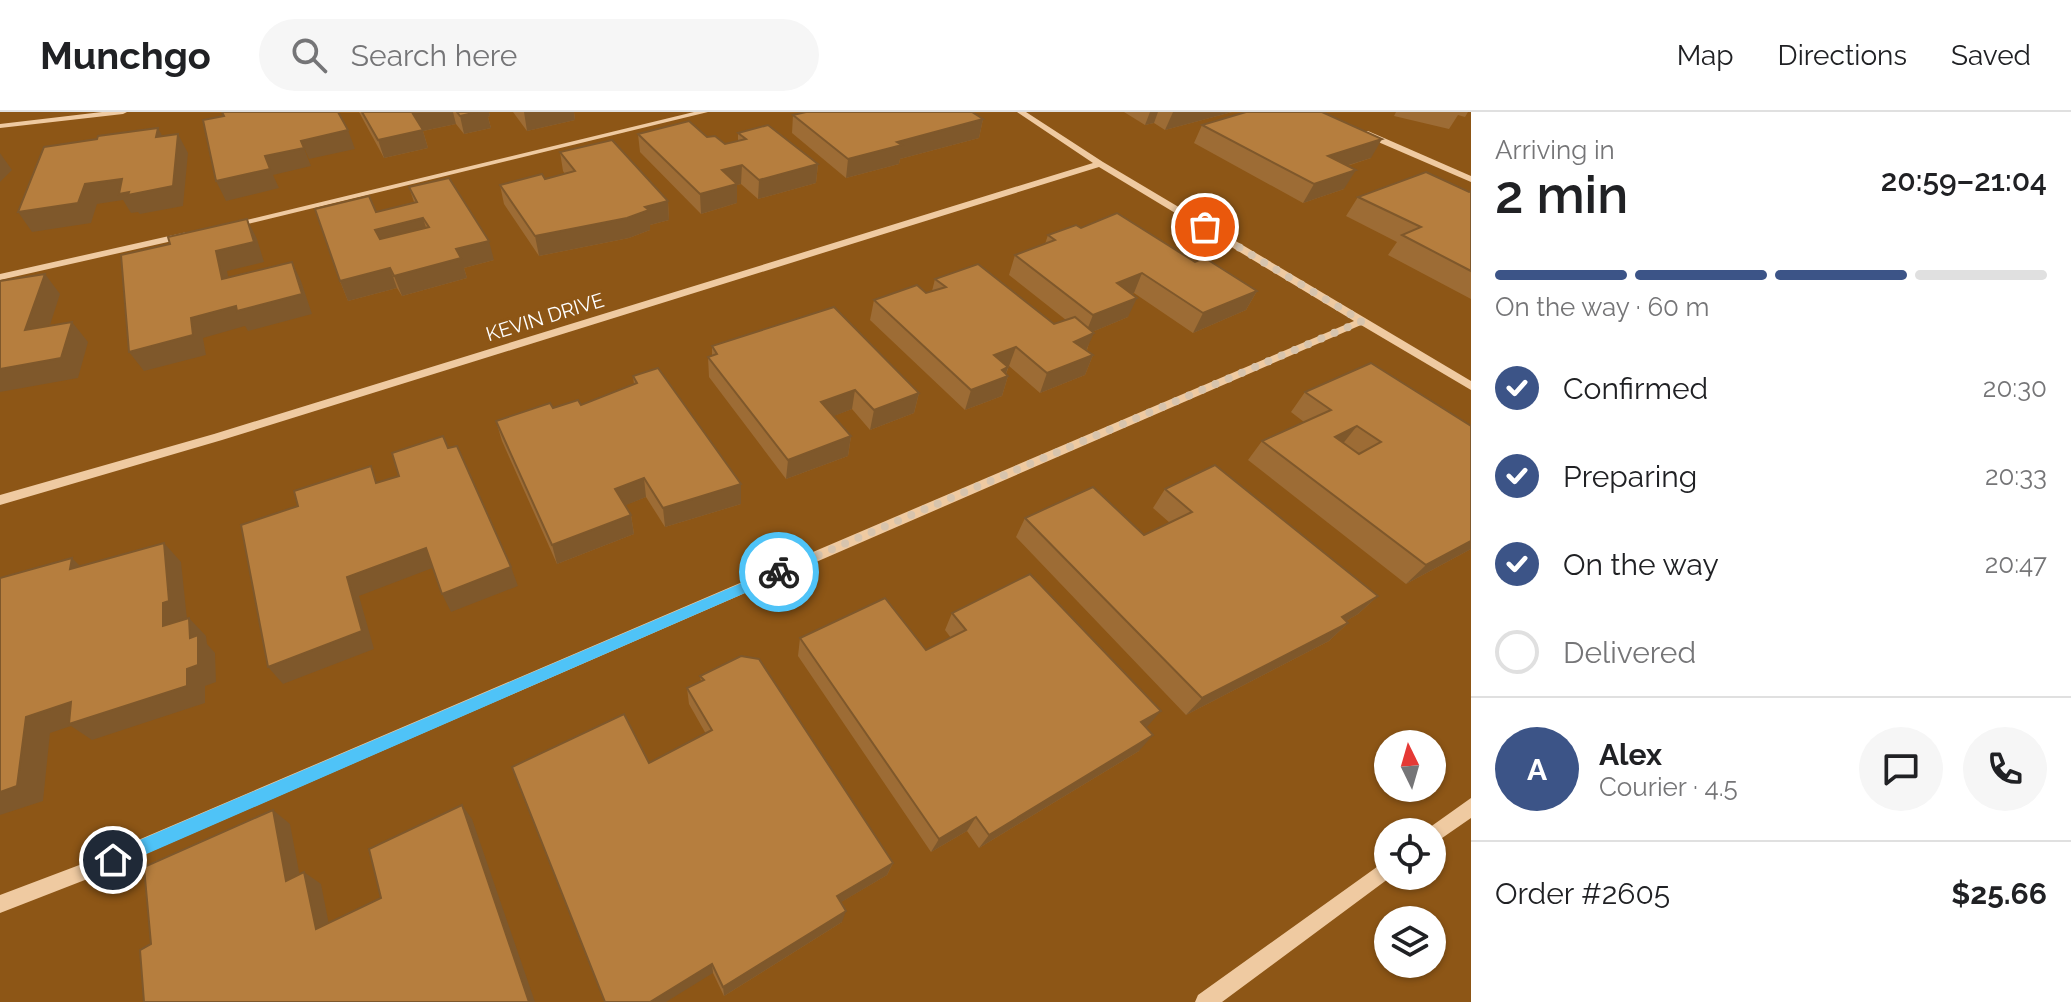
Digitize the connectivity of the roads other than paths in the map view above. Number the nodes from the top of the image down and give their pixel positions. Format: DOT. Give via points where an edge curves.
graph roads {
  1 [pos="123,112"];
  2 [pos="704,112"];
  3 [pos="1021,112"];
  4 [pos="0,126"];
  5 [pos="1360,130"];
  6 [pos="1100,164"];
  7 [pos="1471,179"];
  8 [pos="223,227"];
  9 [pos="192,234"];
  10 [pos="0,277"];
  11 [pos="1362,321"];
  12 [pos="1471,386"];
  13 [pos="0,500"];
  14 [pos="1471,807"];
  15 [pos="1446,826"];
  16 [pos="1374,878"];
  17 [pos="0,904"];
  18 [pos="1205,1002"];
  1 -- 4 [label="street"];
  2 -- 8 [label="street"];
  3 -- 6 [label="street"];
  5 -- 7 [label="street"];
  6 -- 11 [label="street"];
  6 -- 13 [label="street, KEVIN DRIVE"];
  9 -- 10 [label="street"];
  11 -- 12 [label="street"];
  11 -- 17 [label="street"];
  14 -- 15 [label="street"];
  16 -- 18 [label="street"];
}
